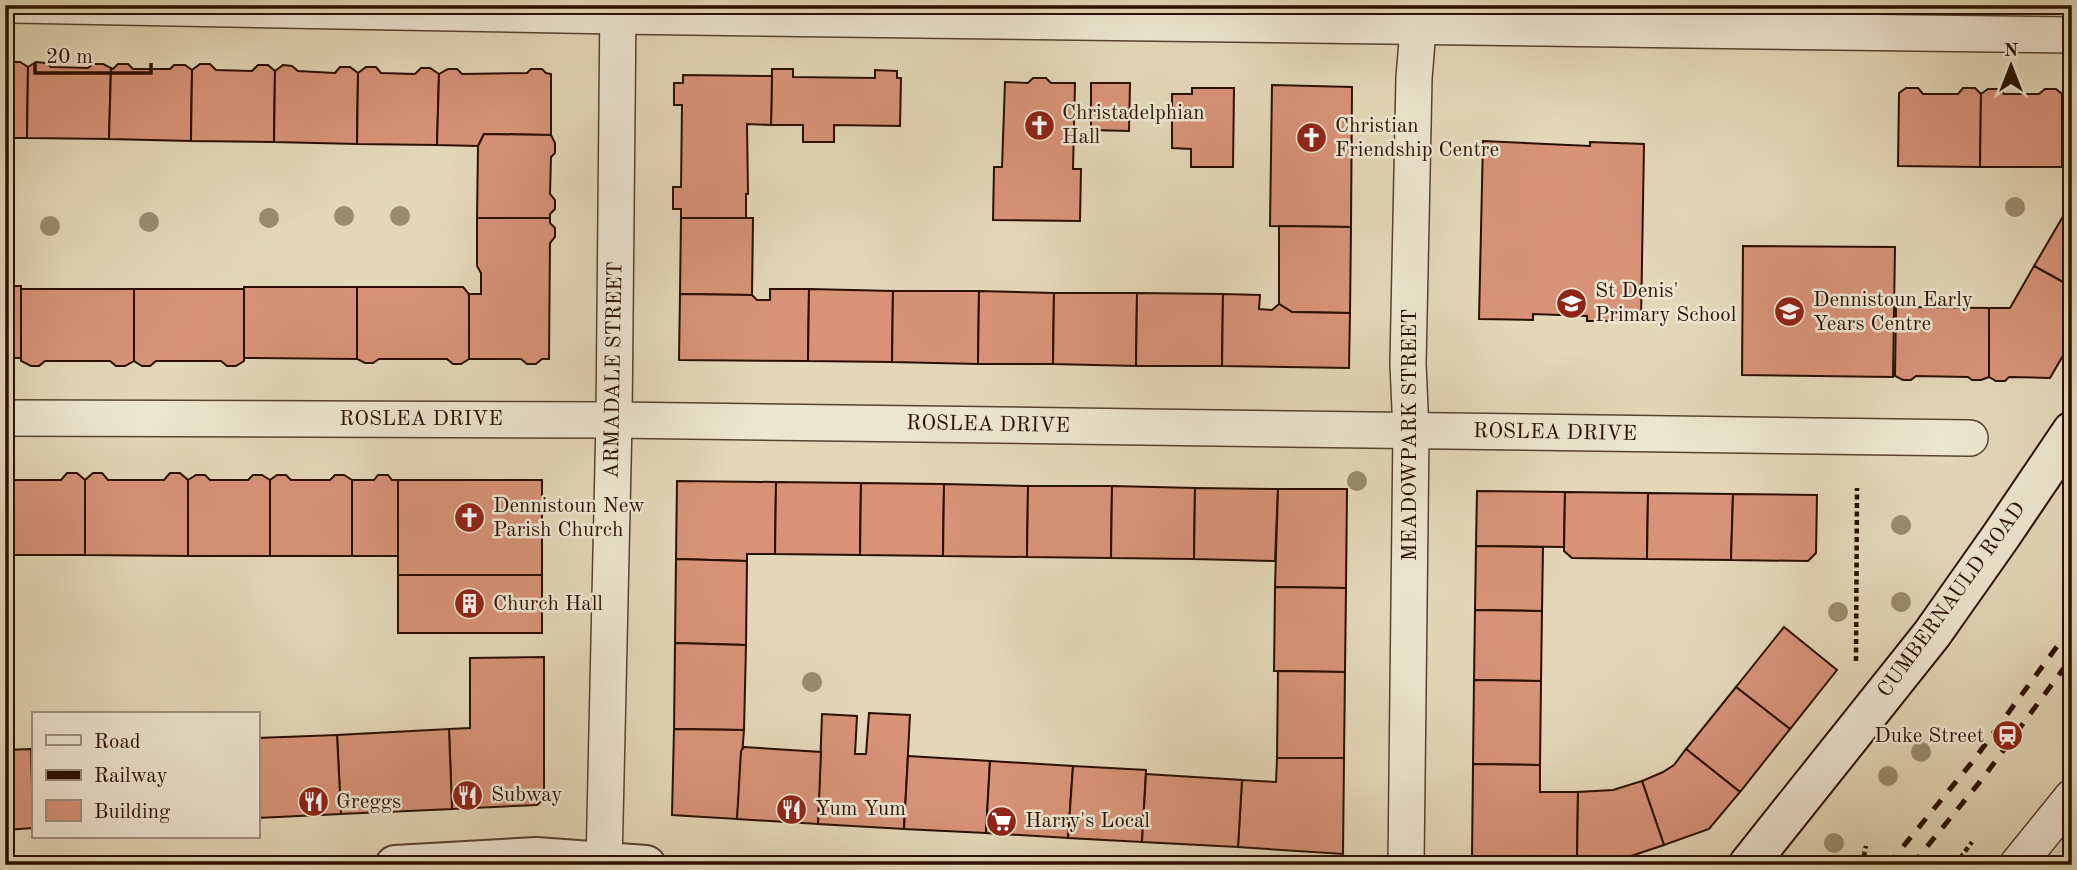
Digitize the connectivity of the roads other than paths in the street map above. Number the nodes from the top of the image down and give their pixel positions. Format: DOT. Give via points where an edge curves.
graph roads {
  1 [pos="14,5"];
  2 [pos="617,11"];
  3 [pos="1420,16"];
  4 [pos="2072,35"];
  5 [pos="5,418"];
  6 [pos="614,420"];
  7 [pos="2072,431"];
  8 [pos="1412,432"];
  9 [pos="1970,438"];
  10 [pos="2072,797"];
  11 [pos="604,863"];
  12 [pos="395,865"];
  13 [pos="646,865"];
  14 [pos="1406,865"];
  15 [pos="1748,865"];
  16 [pos="2017,865"];
  1 -- 2 [label="street"];
  2 -- 3 [label="street"];
  2 -- 6 [label="street, ARMADALE STREET"];
  3 -- 4 [label="street"];
  3 -- 8 [label="street, MEADOWPARK STREET" via="1408,364"];
  5 -- 6 [label="street, ROSLEA DRIVE"];
  6 -- 8 [label="street, ROSLEA DRIVE"];
  6 -- 11 [label="street, ARMADALE STREET"];
  7 -- 15 [label="main road, CUMBERNAULD ROAD" via="1932,634"];
  8 -- 9 [label="street, ROSLEA DRIVE"];
  8 -- 14 [label="street, MEADOWPARK STREET"];
  10 -- 16 [label="street"];
  11 -- 12 [label="main road" via="536,857"];
  11 -- 13 [label="main road"];
}
